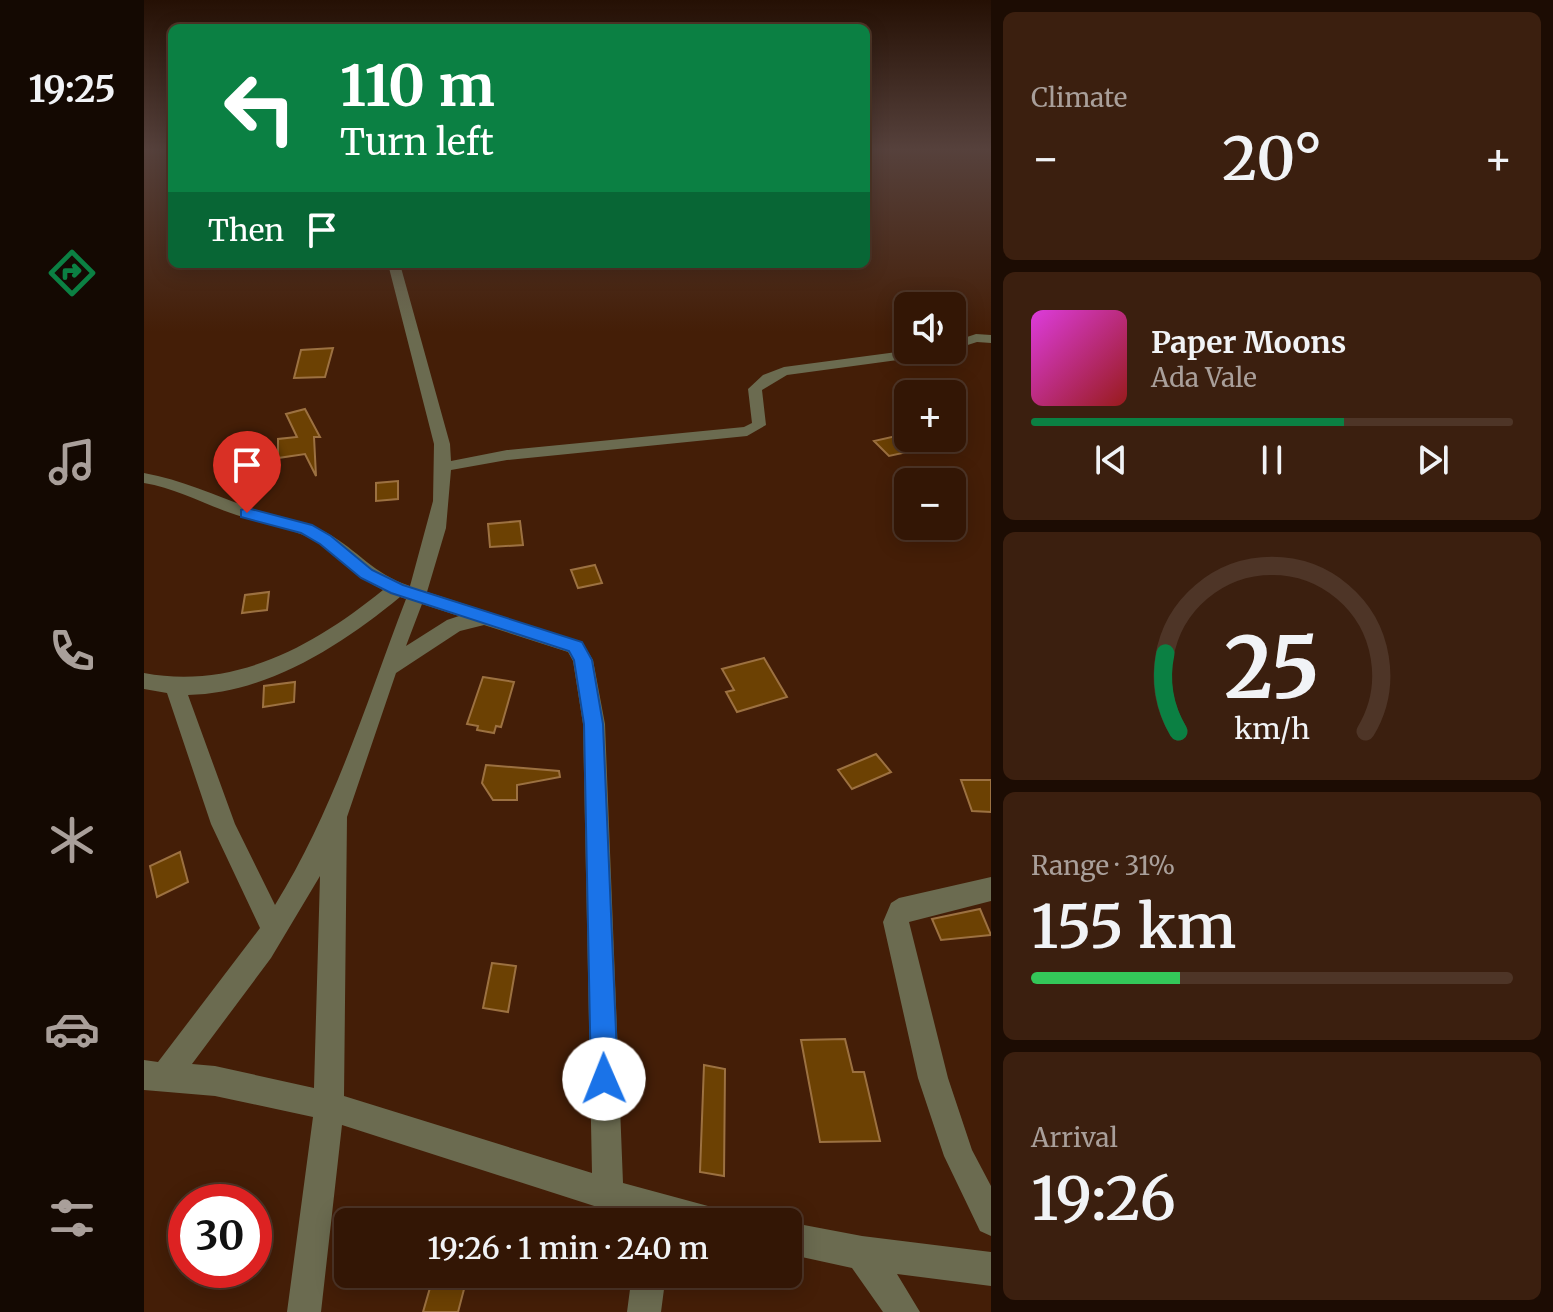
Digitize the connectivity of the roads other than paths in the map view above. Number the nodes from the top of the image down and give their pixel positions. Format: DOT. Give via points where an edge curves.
graph roads {
  1 [pos="395,268"];
  2 [pos="991,339"];
  3 [pos="966,341"];
  4 [pos="894,356"];
  5 [pos="444,467"];
  6 [pos="144,478"];
  7 [pos="407,592"];
  8 [pos="482,618"];
  9 [pos="389,668"];
  10 [pos="144,681"];
  11 [pos="175,687"];
  12 [pos="338,811"];
  13 [pos="991,889"];
  14 [pos="274,929"];
  15 [pos="155,1075"];
  16 [pos="329,1106"];
  17 [pos="608,1193"];
  18 [pos="639,1208"];
  19 [pos="991,1220"];
  20 [pos="802,1241"];
  21 [pos="862,1253"];
  22 [pos="991,1269"];
  23 [pos="647,1288"];
  24 [pos="304,1312"];
  25 [pos="644,1312"];
  26 [pos="903,1312"];
  1 -- 5 [label="street"];
  2 -- 3 [label="street"];
  4 -- 5 [label="street" via="784,371 762,379 754,400 762,416 759,425 747,431 507,455"];
  5 -- 7 [label="street" via="443,513"];
  6 -- 7 [label="street" via="193,489 247,513 306,529 366,574"];
  7 -- 8 [label="street"];
  7 -- 9 [label="street"];
  7 -- 11 [label="street" via="285,661 229,681"];
  8 -- 9 [label="street" via="454,625"];
  8 -- 17 [label="street" via="575,647 590,690"];
  9 -- 12 [label="street"];
  10 -- 11 [label="street"];
  11 -- 14 [label="street" via="223,824"];
  12 -- 14 [label="street"];
  12 -- 16 [label="street" via="331,891"];
  13 -- 19 [label="street" via="908,907 896,922 933,1078 959,1156"];
  14 -- 15 [label="street" via="251,965"];
  15 -- 16 [label="street" via="215,1081"];
  16 -- 17 [label="street"];
  16 -- 24 [label="street"];
  17 -- 18 [label="street"];
  20 -- 21 [label="street"];
  21 -- 22 [label="street"];
  21 -- 26 [label="street"];
  23 -- 25 [label="street"];
}
